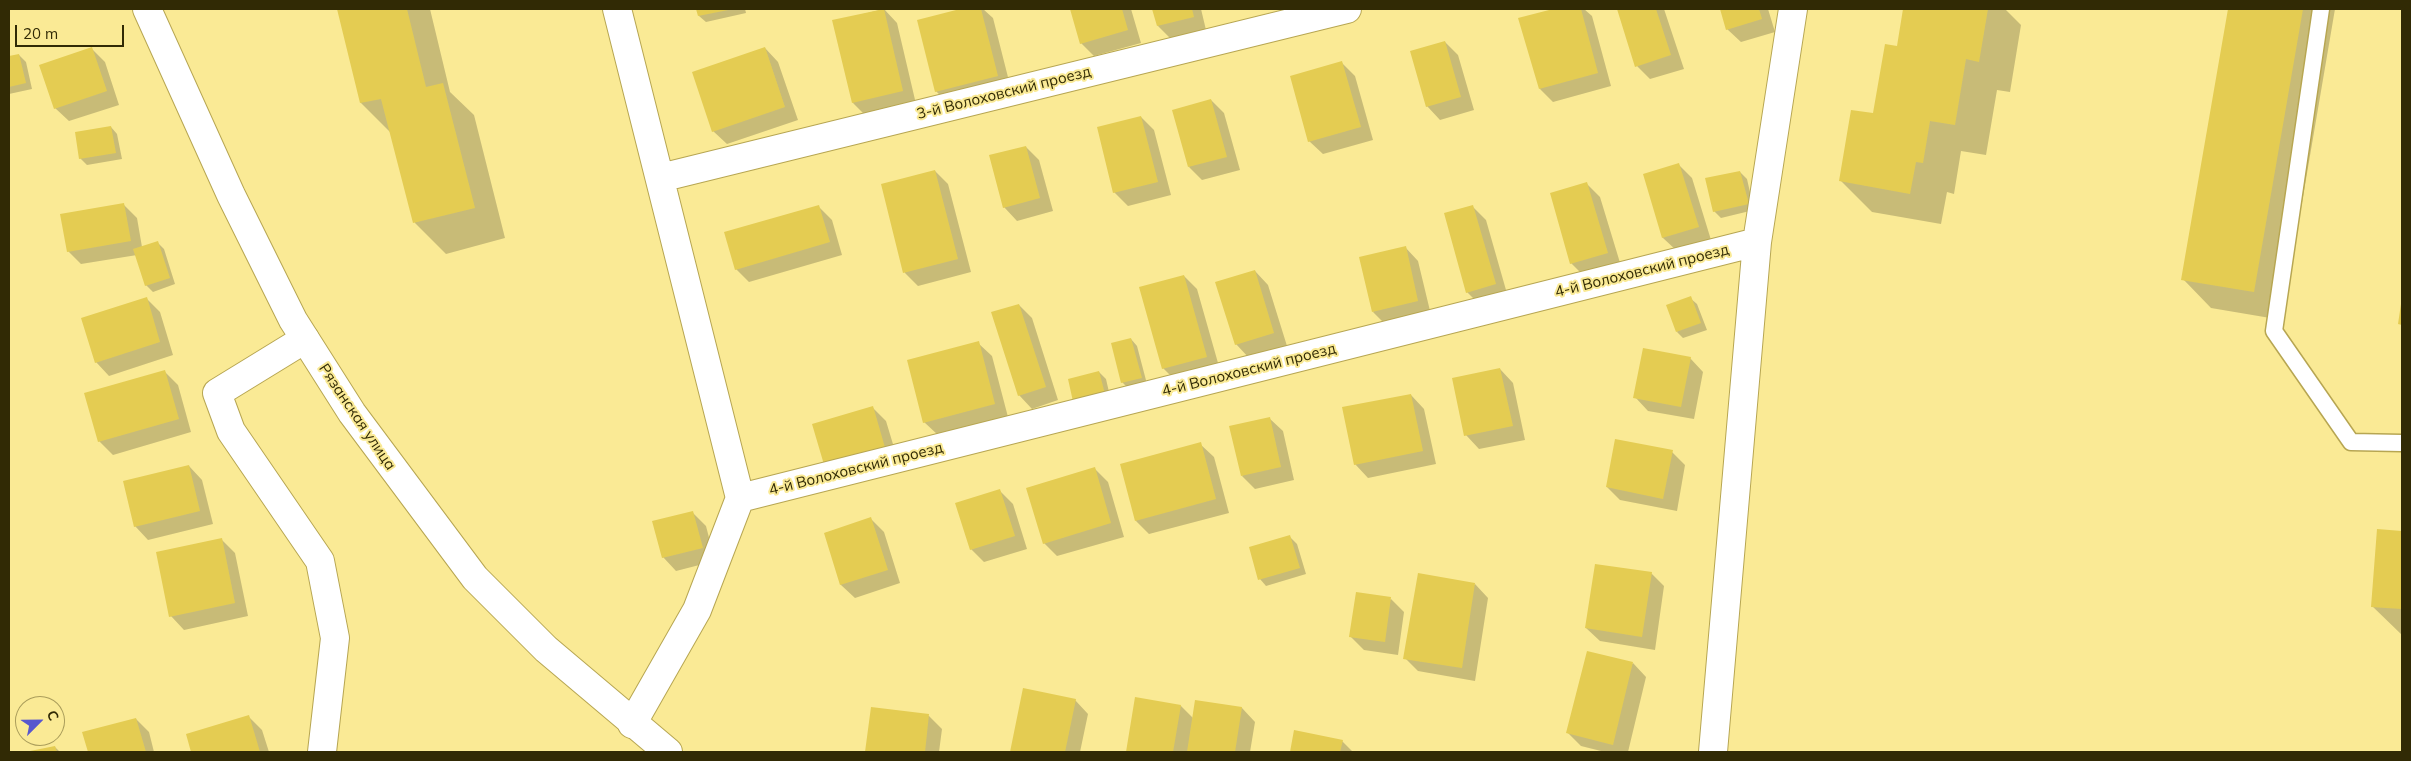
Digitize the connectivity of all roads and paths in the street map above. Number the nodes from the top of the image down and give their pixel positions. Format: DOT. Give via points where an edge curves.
graph roads {
  1 [pos="147,9"];
  2 [pos="617,9"];
  3 [pos="1347,9"];
  4 [pos="1793,9"];
  5 [pos="2321,9"];
  6 [pos="660,178"];
  7 [pos="1757,242"];
  8 [pos="305,339"];
  9 [pos="2402,443"];
  10 [pos="740,498"];
  11 [pos="632,724"];
  12 [pos="322,752"];
  13 [pos="668,752"];
  14 [pos="1712,752"];
  1 -- 8 [label="street, Рязанская улица" via="231,196"];
  2 -- 6 [label="street"];
  3 -- 6 [label="street, 3-й Волоховский проезд"];
  4 -- 7 [label="street"];
  5 -- 9 [label="lane" via="2274,331 2351,442"];
  6 -- 10 [label="street"];
  7 -- 10 [label="street, 4-й Волоховский проезд"];
  7 -- 14 [label="street"];
  8 -- 11 [label="street, Рязанская улица" via="352,412 475,578 546,649"];
  8 -- 12 [label="street" via="216,393 231,431 320,560 335,638"];
  10 -- 11 [label="street" via="697,610"];
  11 -- 13 [label="street, Рязанская улица"];
}
